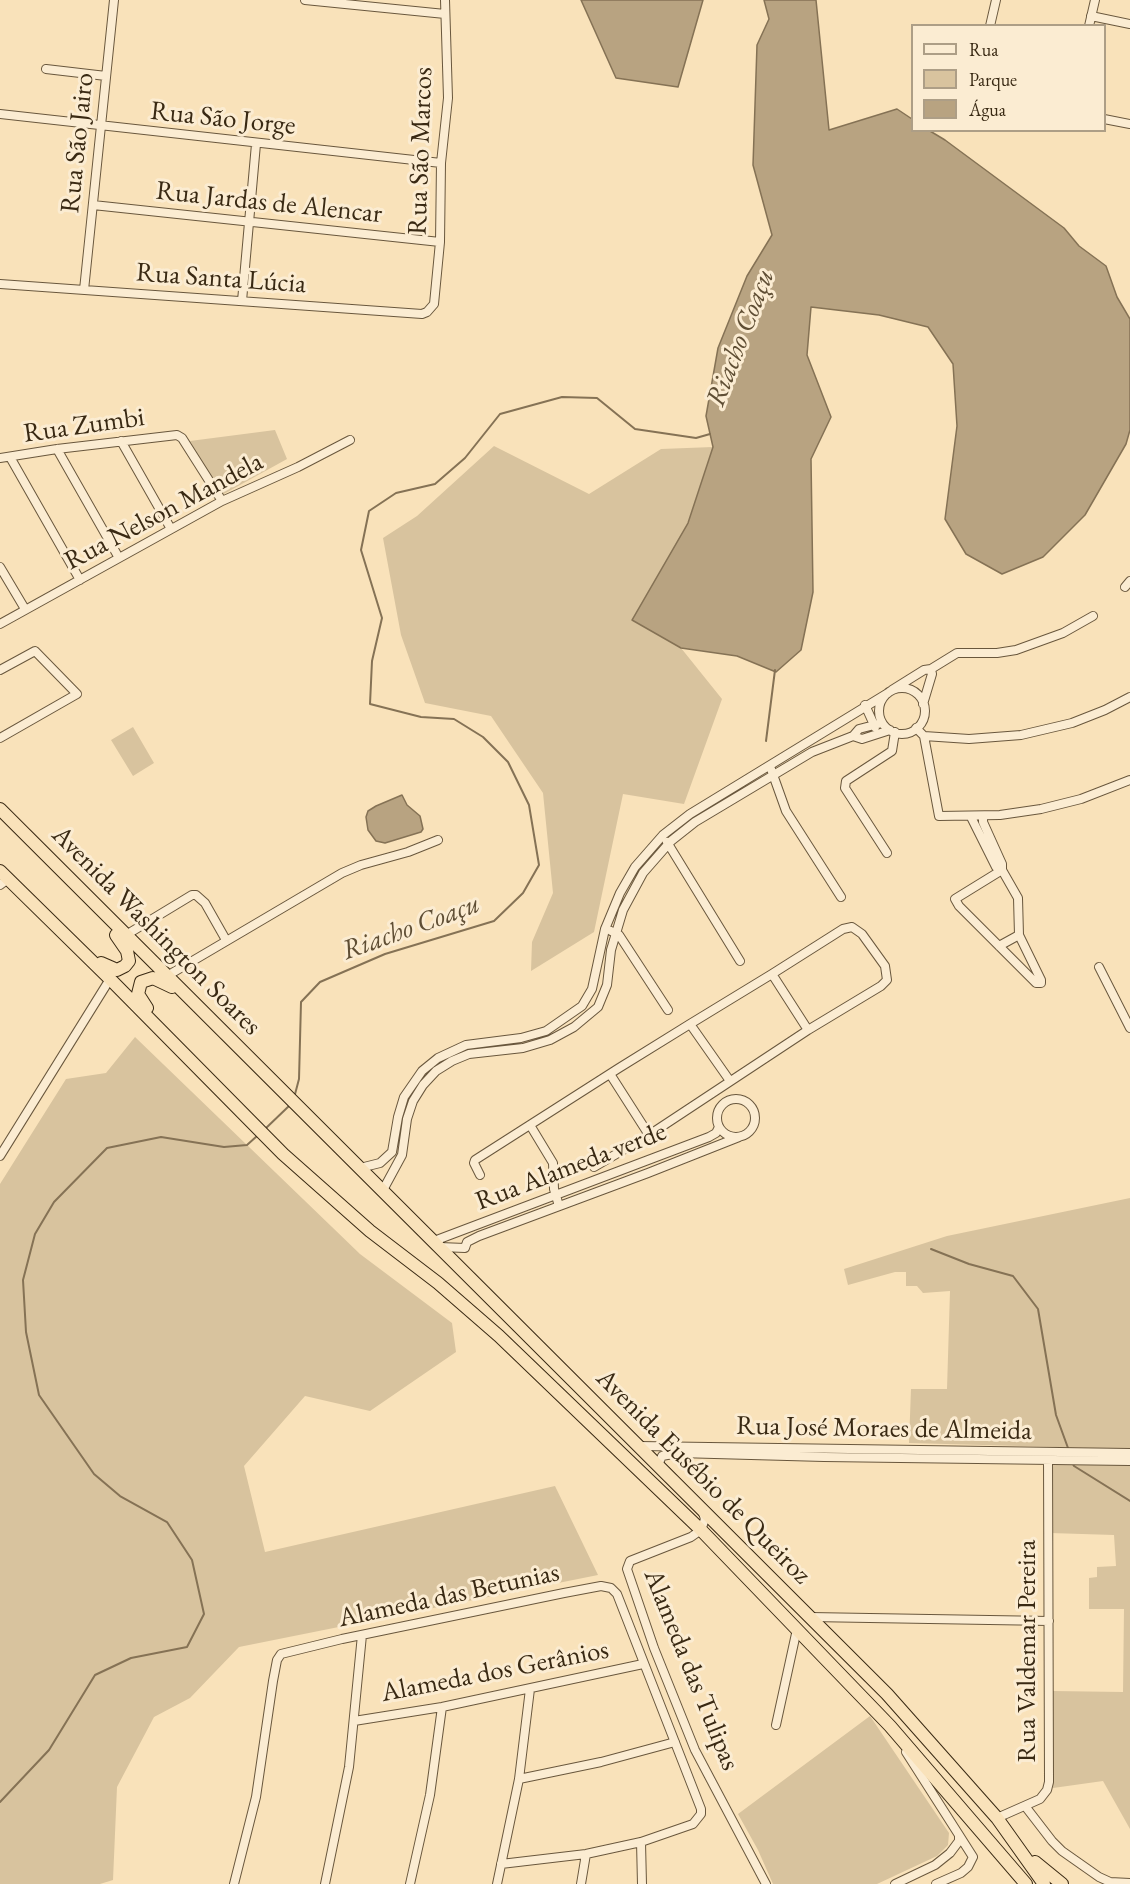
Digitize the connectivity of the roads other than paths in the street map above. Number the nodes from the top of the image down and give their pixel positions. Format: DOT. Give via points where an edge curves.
graph roads {
  1 [pos="114,0"];
  2 [pos="306,0"];
  3 [pos="445,0"];
  4 [pos="996,0"];
  5 [pos="1095,0"];
  6 [pos="362,3"];
  7 [pos="445,14"];
  8 [pos="1091,16"];
  9 [pos="990,24"];
  10 [pos="1089,24"];
  11 [pos="1130,24"];
  12 [pos="46,69"];
  13 [pos="106,76"];
  14 [pos="0,114"];
  15 [pos="1106,119"];
  16 [pos="1130,124"];
  17 [pos="101,126"];
  18 [pos="256,144"];
  19 [pos="441,164"];
  20 [pos="93,205"];
  21 [pos="249,223"];
  22 [pos="440,242"];
  23 [pos="0,284"];
  24 [pos="84,290"];
  25 [pos="242,301"];
  26 [pos="434,304"];
  27 [pos="350,440"];
  28 [pos="121,441"];
  29 [pos="57,449"];
  30 [pos="10,457"];
  31 [pos="0,458"];
  32 [pos="222,501"];
  33 [pos="171,529"];
  34 [pos="120,558"];
  35 [pos="0,567"];
  36 [pos="80,580"];
  37 [pos="25,609"];
  38 [pos="1093,616"];
  39 [pos="0,624"];
  40 [pos="931,669"];
  41 [pos="0,670"];
  42 [pos="890,692"];
  43 [pos="1130,697"];
  44 [pos="924,704"];
  45 [pos="865,705"];
  46 [pos="837,723"];
  47 [pos="878,724"];
  48 [pos="916,728"];
  49 [pos="893,731"];
  50 [pos="881,735"];
  51 [pos="924,736"];
  52 [pos="849,737"];
  53 [pos="0,738"];
  54 [pos="769,766"];
  55 [pos="773,774"];
  56 [pos="1130,780"];
  57 [pos="0,809"];
  58 [pos="982,816"];
  59 [pos="971,817"];
  60 [pos="663,835"];
  61 [pos="438,840"];
  62 [pos="668,844"];
  63 [pos="887,853"];
  64 [pos="1002,870"];
  65 [pos="3,878"];
  66 [pos="841,897"];
  67 [pos="111,921"];
  68 [pos="605,929"];
  69 [pos="615,932"];
  70 [pos="126,935"];
  71 [pos="1019,935"];
  72 [pos="226,940"];
  73 [pos="999,946"];
  74 [pos="82,951"];
  75 [pos="740,962"];
  76 [pos="1099,967"];
  77 [pos="772,974"];
  78 [pos="167,976"];
  79 [pos="596,976"];
  80 [pos="110,978"];
  81 [pos="608,978"];
  82 [pos="592,989"];
  83 [pos="605,993"];
  84 [pos="186,996"];
  85 [pos="582,1006"];
  86 [pos="668,1010"];
  87 [pos="591,1014"];
  88 [pos="568,1017"];
  89 [pos="155,1024"];
  90 [pos="690,1024"];
  91 [pos="574,1027"];
  92 [pos="1130,1028"];
  93 [pos="808,1030"];
  94 [pos="610,1074"];
  95 [pos="730,1081"];
  96 [pos="311,1119"];
  97 [pos="530,1125"];
  98 [pos="719,1127"];
  99 [pos="649,1135"];
  100 [pos="739,1137"];
  101 [pos="0,1155"];
  102 [pos="360,1167"];
  103 [pos="594,1167"];
  104 [pos="480,1175"];
  105 [pos="383,1190"];
  106 [pos="555,1195"];
  107 [pos="559,1206"];
  108 [pos="437,1244"];
  109 [pos="638,1446"];
  110 [pos="723,1452"];
  111 [pos="1130,1453"];
  112 [pos="1048,1456"];
  113 [pos="1130,1461"];
  114 [pos="658,1465"];
  115 [pos="701,1509"];
  116 [pos="701,1530"];
  117 [pos="809,1617"];
  118 [pos="1049,1621"];
  119 [pos="798,1629"];
  120 [pos="362,1635"];
  121 [pos="643,1664"];
  122 [pos="530,1689"];
  123 [pos="442,1707"];
  124 [pos="354,1721"];
  125 [pos="776,1725"];
  126 [pos="890,1726"];
  127 [pos="675,1742"];
  128 [pos="519,1779"];
  129 [pos="1025,1806"];
  130 [pos="996,1818"];
  131 [pos="959,1835"];
  132 [pos="641,1842"];
  133 [pos="586,1854"];
  134 [pos="1002,1856"];
  135 [pos="501,1864"];
  136 [pos="1130,1883"];
  137 [pos="234,1884"];
  138 [pos="325,1884"];
  139 [pos="410,1884"];
  140 [pos="497,1884"];
  141 [pos="581,1884"];
  142 [pos="642,1884"];
  143 [pos="766,1884"];
  144 [pos="896,1884"];
  145 [pos="936,1884"];
  146 [pos="1015,1884"];
  147 [pos="1026,1884"];
  148 [pos="1044,1884"];
  149 [pos="1062,1884"];
  1 -- 13 [label="street, Rua São Jairo"];
  2 -- 6 [label="street"];
  3 -- 7 [label="street, Rua São Marcos"];
  4 -- 9 [label="street"];
  5 -- 8 [label="street"];
  6 -- 7 [label="street"];
  7 -- 19 [label="street, Rua São Marcos" via="448,98"];
  8 -- 10 [label="street"];
  8 -- 11 [label="street"];
  12 -- 13 [label="street"];
  13 -- 17 [label="street, Rua São Jairo"];
  14 -- 17 [label="street, Rua São Jorge"];
  15 -- 16 [label="street"];
  17 -- 18 [label="street, Rua São Jorge"];
  17 -- 20 [label="street, Rua São Jairo"];
  18 -- 19 [label="street, Rua São Jorge"];
  18 -- 21 [label="street"];
  19 -- 22 [label="street, Rua São Marcos"];
  20 -- 21 [label="street, Rua Jardas de Alencar"];
  20 -- 24 [label="street, Rua São Jairo"];
  21 -- 22 [label="street, Rua Jardas de Alencar"];
  21 -- 25 [label="street"];
  22 -- 26 [label="street, Rua São Marcos"];
  23 -- 24 [label="street, Rua Santa Lúcia"];
  24 -- 25 [label="street, Rua Santa Lúcia"];
  25 -- 26 [label="street, Rua Santa Lúcia" via="422,314"];
  27 -- 32 [label="street, Rua Nelson Mandela"];
  28 -- 29 [label="street, Rua Zumbi"];
  28 -- 32 [label="street, Rua Zumbi" via="175,435 182,438"];
  28 -- 33 [label="street"];
  29 -- 30 [label="street, Rua Zumbi"];
  29 -- 34 [label="street"];
  30 -- 31 [label="street, Rua Zumbi"];
  30 -- 36 [label="street"];
  32 -- 33 [label="street, Rua Nelson Mandela"];
  33 -- 34 [label="street, Rua Nelson Mandela"];
  34 -- 36 [label="street, Rua Nelson Mandela"];
  35 -- 37 [label="street"];
  36 -- 37 [label="street, Rua Nelson Mandela"];
  37 -- 39 [label="street, Rua Nelson Mandela"];
  38 -- 40 [label="street" via="1031,646 997,653 957,653"];
  40 -- 42 [label="street"];
  40 -- 44 [label="street"];
  41 -- 53 [label="street" via="35,651 77,694"];
  42 -- 44 [label="street" via="908,689 918,694"];
  42 -- 45 [label="street"];
  42 -- 47 [label="street" via="879,707"];
  43 -- 51 [label="street" via="1089,717 1038,732 986,738"];
  44 -- 48 [label="street" via="924,714"];
  45 -- 46 [label="street"];
  45 -- 47 [label="street"];
  46 -- 52 [label="street"];
  46 -- 54 [label="street"];
  47 -- 49 [label="street"];
  47 -- 50 [label="street"];
  47 -- 52 [label="street" via="859,729"];
  48 -- 49 [label="street" via="906,733"];
  48 -- 51 [label="street"];
  49 -- 50 [label="street"];
  49 -- 63 [label="street" via="892,751 846,780 845,788"];
  50 -- 52 [label="street"];
  51 -- 59 [label="street" via="939,816"];
  52 -- 55 [label="street"];
  54 -- 55 [label="street"];
  54 -- 60 [label="street"];
  55 -- 62 [label="street" via="695,822"];
  55 -- 66 [label="street" via="786,811"];
  56 -- 58 [label="street" via="1061,805"];
  57 -- 67 [label="highway, Avenida Washington Soares"];
  58 -- 59 [label="street"];
  58 -- 64 [label="street"];
  59 -- 64 [label="street" via="996,867"];
  60 -- 62 [label="street"];
  60 -- 68 [label="street" via="627,880"];
  61 -- 72 [label="street" via="342,873"];
  62 -- 69 [label="street" via="635,885"];
  62 -- 75 [label="street"];
  64 -- 71 [label="street" via="1018,898"];
  64 -- 73 [label="street" via="955,899"];
  65 -- 74 [label="highway"];
  67 -- 70 [label="highway, Avenida Washington Soares"];
  67 -- 74 [label="highway" via="129,962 120,970 113,970"];
  68 -- 69 [label="street"];
  68 -- 79 [label="street"];
  69 -- 81 [label="street"];
  69 -- 86 [label="street"];
  70 -- 72 [label="street" via="196,895 205,903"];
  70 -- 78 [label="highway, Avenida Washington Soares"];
  71 -- 73 [label="street"];
  71 -- 73 [label="street" via="1041,983 1036,983"];
  72 -- 78 [label="street"];
  74 -- 80 [label="highway"];
  76 -- 92 [label="street"];
  77 -- 90 [label="street"];
  77 -- 93 [label="street"];
  77 -- 93 [label="street" via="847,927 862,934 882,961 885,983"];
  78 -- 84 [label="highway, Avenida Washington Soares"];
  79 -- 81 [label="street"];
  79 -- 82 [label="street"];
  80 -- 89 [label="highway"];
  80 -- 101 [label="street"];
  81 -- 83 [label="street"];
  82 -- 83 [label="street"];
  82 -- 85 [label="street"];
  83 -- 87 [label="street"];
  84 -- 89 [label="highway" via="157,979 141,982 140,998"];
  84 -- 96 [label="highway, Avenida Washington Soares"];
  85 -- 87 [label="street"];
  85 -- 88 [label="street"];
  87 -- 91 [label="street"];
  88 -- 91 [label="street"];
  88 -- 102 [label="street" via="534,1035 466,1045 438,1058 416,1079 405,1097 392,1152 380,1163"];
  89 -- 116 [label="highway, Avenida Eusébio de Queiroz" via="283,1154 370,1232 499,1336"];
  90 -- 94 [label="street"];
  90 -- 95 [label="street"];
  91 -- 105 [label="street" via="537,1044 469,1054 436,1071 413,1101 402,1155"];
  93 -- 95 [label="street"];
  94 -- 97 [label="street"];
  94 -- 99 [label="street"];
  95 -- 99 [label="street"];
  96 -- 102 [label="highway, Avenida Eusébio de Queiroz"];
  97 -- 104 [label="street" via="474,1161"];
  97 -- 106 [label="street" via="553,1163"];
  98 -- 100 [label="street"];
  98 -- 100 [label="street" via="717,1115 723,1104 734,1099 746,1102 754,1111 754,1123 748,1133"];
  98 -- 106 [label="street, Rua Alameda verde" via="709,1137"];
  99 -- 103 [label="street"];
  100 -- 107 [label="street, Rua Alameda verde"];
  102 -- 105 [label="highway, Avenida Eusébio de Queiroz"];
  105 -- 108 [label="highway, Avenida Eusébio de Queiroz"];
  106 -- 107 [label="street"];
  106 -- 108 [label="street, Rua Alameda verde"];
  107 -- 108 [label="street, Rua Alameda verde" via="479,1236 467,1242 465,1248"];
  108 -- 109 [label="highway, Avenida Eusébio de Queiroz"];
  109 -- 110 [label="street, Rua José Moraes de Almeida"];
  109 -- 114 [label="highway, Avenida Eusébio de Queiroz"];
  110 -- 112 [label="street, Rua José Moraes de Almeida"];
  110 -- 114 [label="street, Rua José Moraes de Almeida" via="670,1453 659,1459"];
  111 -- 112 [label="street, Rua José Moraes de Almeida"];
  112 -- 113 [label="street, Rua José Moraes de Almeida"];
  112 -- 118 [label="street, Rua Valdemar Pereira"];
  114 -- 115 [label="highway, Avenida Eusébio de Queiroz"];
  115 -- 116 [label="street" via="705,1519"];
  115 -- 117 [label="highway, Avenida Eusébio de Queiroz"];
  116 -- 119 [label="highway, Avenida Eusébio de Queiroz"];
  116 -- 143 [label="street, Alameda das Tulipas" via="630,1561 627,1569 695,1750"];
  117 -- 118 [label="street"];
  117 -- 130 [label="highway, Avenida Eusébio de Queiroz" via="887,1694"];
  118 -- 129 [label="street, Rua Valdemar Pereira" via="1049,1782 1040,1799"];
  119 -- 125 [label="street"];
  119 -- 126 [label="highway, Avenida Eusébio de Queiroz"];
  120 -- 121 [label="street, Alameda das Betunias" via="601,1586 617,1594"];
  120 -- 124 [label="street"];
  120 -- 137 [label="street, Alameda das Betunias" via="288,1651 279,1657 256,1797"];
  121 -- 122 [label="street, Alameda dos Gerânios"];
  121 -- 127 [label="street"];
  122 -- 123 [label="street, Alameda dos Gerânios"];
  122 -- 128 [label="street"];
  123 -- 124 [label="street, Alameda dos Gerânios"];
  123 -- 139 [label="street" via="430,1795"];
  124 -- 138 [label="street" via="350,1767"];
  126 -- 131 [label="street"];
  126 -- 134 [label="highway, Avenida Eusébio de Queiroz"];
  127 -- 128 [label="street"];
  127 -- 132 [label="street" via="702,1814 693,1824"];
  128 -- 135 [label="street"];
  129 -- 130 [label="street, Rua Valdemar Pereira"];
  129 -- 136 [label="street" via="1062,1851 1099,1877"];
  130 -- 148 [label="highway, Avenida Eusébio de Queiroz"];
  130 -- 149 [label="highway" via="1031,1859"];
  131 -- 144 [label="street" via="950,1853 935,1865"];
  131 -- 145 [label="street" via="973,1857 961,1873"];
  132 -- 133 [label="street"];
  132 -- 142 [label="street"];
  133 -- 135 [label="street"];
  133 -- 141 [label="street"];
  134 -- 146 [label="highway"];
  134 -- 147 [label="highway, Avenida Eusébio de Queiroz"];
  135 -- 140 [label="street"];
}
